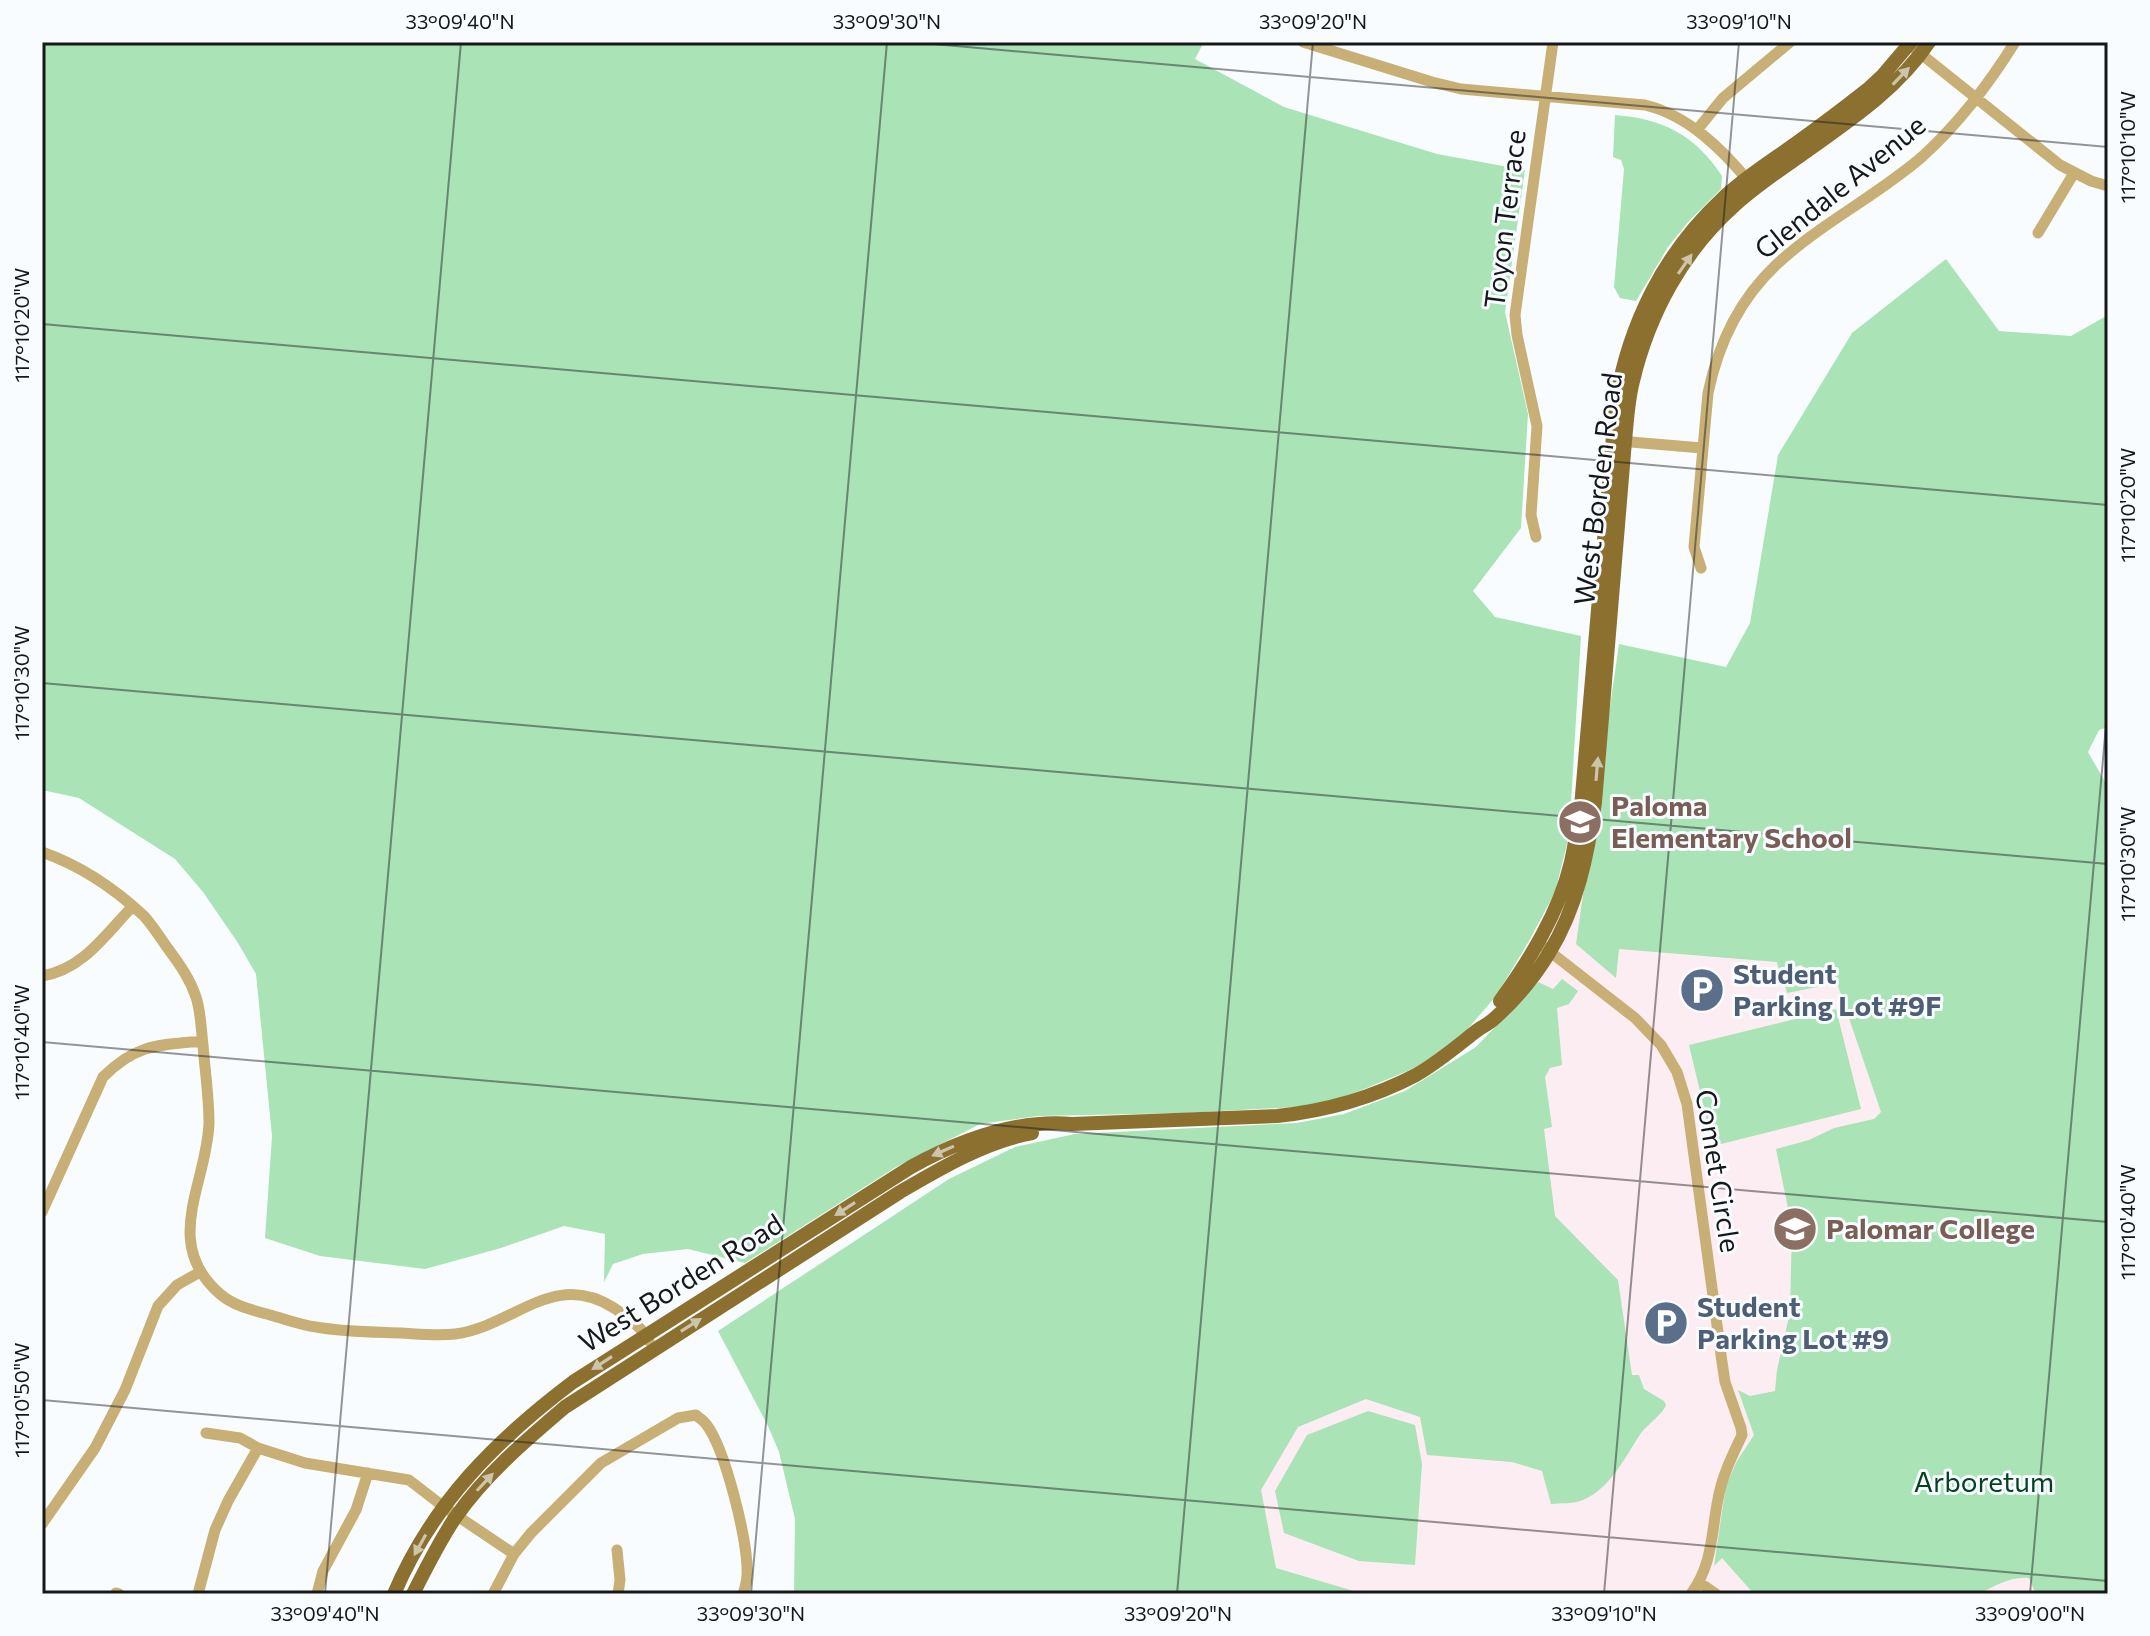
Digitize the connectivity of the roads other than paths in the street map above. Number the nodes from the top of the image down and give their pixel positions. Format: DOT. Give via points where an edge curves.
graph roads {
  1 [pos="1303,42"];
  2 [pos="1553,42"];
  3 [pos="2015,42"];
  4 [pos="1788,43"];
  5 [pos="1918,45"];
  6 [pos="1545,96"];
  7 [pos="1978,98"];
  8 [pos="1697,130"];
  9 [pos="2074,173"];
  10 [pos="1750,184"];
  11 [pos="2108,186"];
  12 [pos="2038,233"];
  13 [pos="1618,441"];
  14 [pos="1702,448"];
  15 [pos="1536,537"];
  16 [pos="1701,568"];
  17 [pos="42,852"];
  18 [pos="132,907"];
  19 [pos="1545,947"];
  20 [pos="42,976"];
  21 [pos="202,1041"];
  22 [pos="1072,1124"];
  23 [pos="42,1212"];
  24 [pos="200,1272"];
  25 [pos="646,1335"];
  26 [pos="654,1349"];
  27 [pos="206,1433"];
  28 [pos="258,1448"];
  29 [pos="368,1473"];
  30 [pos="451,1511"];
  31 [pos="42,1524"];
  32 [pos="617,1550"];
  33 [pos="514,1554"];
  34 [pos="1700,1583"];
  35 [pos="198,1594"];
  36 [pos="317,1594"];
  37 [pos="394,1594"];
  38 [pos="413,1594"];
  39 [pos="493,1594"];
  40 [pos="618,1594"];
  41 [pos="743,1594"];
  42 [pos="1691,1594"];
  43 [pos="1716,1594"];
  1 -- 6 [label="street" via="1461,89"];
  2 -- 6 [label="street, Toyon Terrace"];
  3 -- 7 [label="street, Glendale Avenue"];
  4 -- 8 [label="street" via="1723,98"];
  5 -- 7 [label="street"];
  5 -- 10 [label="main road, West Borden Road" via="1886,92"];
  6 -- 8 [label="street" via="1663,109"];
  6 -- 15 [label="street, Toyon Terrace" via="1515,315 1537,426 1531,515"];
  7 -- 9 [label="street"];
  7 -- 14 [label="street, Glendale Avenue" via="1924,155 1795,249 1756,287 1718,356"];
  8 -- 10 [label="street"];
  9 -- 11 [label="street"];
  9 -- 12 [label="street"];
  10 -- 13 [label="main road, West Borden Road" via="1717,204 1695,228 1645,304 1616,401"];
  13 -- 14 [label="street"];
  13 -- 19 [label="main road, West Borden Road" via="1589,846 1581,877"];
  14 -- 16 [label="street, Glendale Avenue" via="1694,547"];
  17 -- 18 [label="street" via="105,884"];
  18 -- 20 [label="street" via="76,964"];
  18 -- 21 [label="street" via="188,976"];
  19 -- 22 [label="main road, West Borden Road" via="1481,1027 1440,1060 1344,1105 1277,1116"];
  19 -- 34 [label="street, Comet Circle" via="1661,1045 1687,1104 1725,1382 1742,1435 1724,1473 1712,1550"];
  21 -- 23 [label="street" via="135,1052 103,1077"];
  21 -- 24 [label="street" via="209,1124 190,1212"];
  22 -- 25 [label="main road, West Borden Road, one-way" via="1012,1127 941,1150"];
  26 -- 22 [label="main road, West Borden Road, one-way" via="954,1161 1016,1136"];
  24 -- 25 [label="street" via="228,1300 312,1327 457,1333 551,1296 572,1294 597,1298"];
  24 -- 31 [label="street" via="177,1285 158,1306 95,1448"];
  25 -- 26 [label="street"];
  25 -- 30 [label="main road, West Borden Road, one-way" via="529,1415 462,1483"];
  30 -- 26 [label="main road, West Borden Road, one-way" via="565,1407"];
  27 -- 28 [label="street" via="240,1438"];
  28 -- 29 [label="street" via="305,1463"];
  28 -- 35 [label="street" via="215,1530"];
  29 -- 30 [label="street" via="409,1480"];
  29 -- 36 [label="street"];
  30 -- 33 [label="street"];
  30 -- 37 [label="main road, West Borden Road, one-way" via="426,1534"];
  30 -- 38 [label="main road, West Borden Road"];
  32 -- 40 [label="street"];
  33 -- 39 [label="street"];
  33 -- 41 [label="street" via="601,1463 678,1418 696,1415 707,1424 732,1486 744,1537"];
  34 -- 42 [label="street"];
  34 -- 43 [label="street"];
}
